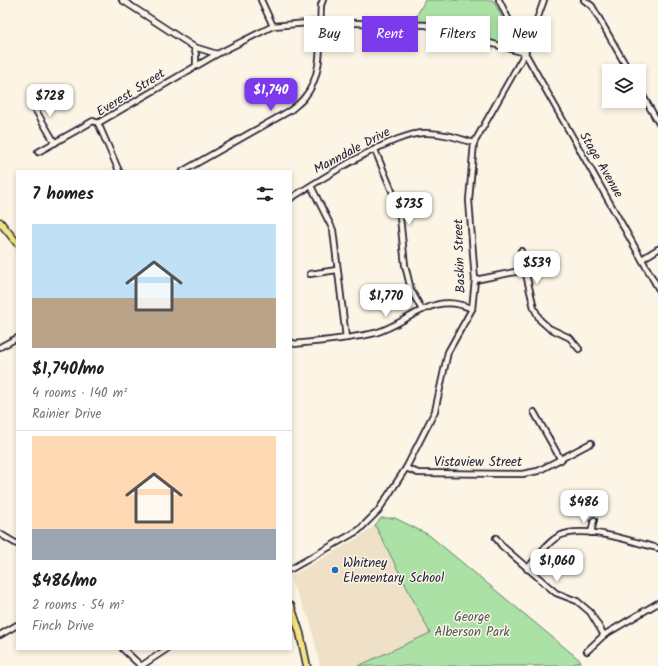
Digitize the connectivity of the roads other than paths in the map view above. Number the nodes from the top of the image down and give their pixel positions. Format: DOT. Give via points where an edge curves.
graph roads {
  1 [pos="122,0"];
  2 [pos="260,0"];
  3 [pos="323,0"];
  4 [pos="499,0"];
  5 [pos="544,0"];
  6 [pos="584,0"];
  7 [pos="320,16"];
  8 [pos="304,23"];
  9 [pos="354,23"];
  10 [pos="273,26"];
  11 [pos="194,47"];
  12 [pos="319,52"];
  13 [pos="524,53"];
  14 [pos="217,54"];
  15 [pos="625,64"];
  16 [pos="196,66"];
  17 [pos="33,98"];
  18 [pos="646,101"];
  19 [pos="658,122"];
  20 [pos="98,123"];
  21 [pos="54,143"];
  22 [pos="474,143"];
  23 [pos="375,150"];
  24 [pos="38,152"];
  25 [pos="119,170"];
  26 [pos="185,170"];
  27 [pos="311,186"];
  28 [pos="292,197"];
  29 [pos="0,222"];
  30 [pos="16,242"];
  31 [pos="658,249"];
  32 [pos="521,251"];
  33 [pos="642,259"];
  34 [pos="337,270"];
  35 [pos="525,270"];
  36 [pos="310,274"];
  37 [pos="475,280"];
  38 [pos="658,288"];
  39 [pos="472,309"];
  40 [pos="422,310"];
  41 [pos="346,338"];
  42 [pos="16,339"];
  43 [pos="292,342"];
  44 [pos="0,347"];
  45 [pos="579,349"];
  46 [pos="534,412"];
  47 [pos="591,443"];
  48 [pos="561,460"];
  49 [pos="406,468"];
  50 [pos="594,520"];
  51 [pos="591,533"];
  52 [pos="0,534"];
  53 [pos="496,538"];
  54 [pos="16,543"];
  55 [pos="658,548"];
  56 [pos="292,568"];
  57 [pos="527,569"];
  58 [pos="658,602"];
  59 [pos="292,609"];
  60 [pos="16,626"];
  61 [pos="0,635"];
  62 [pos="604,635"];
  63 [pos="124,650"];
  64 [pos="165,650"];
  65 [pos="586,651"];
  66 [pos="141,666"];
  67 [pos="307,666"];
  1 -- 11 [label="street"];
  2 -- 10 [label="street"];
  3 -- 7 [label="street"];
  4 -- 13 [label="street, Stage Avenue"];
  5 -- 13 [label="street, Baskin Street"];
  6 -- 15 [label="street" via="592,6"];
  8 -- 10 [label="street"];
  9 -- 13 [label="street" via="426,25"];
  10 -- 14 [label="street, Everest Street"];
  11 -- 14 [label="street"];
  11 -- 16 [label="street"];
  12 -- 26 [label="street" via="315,78 305,97 291,110"];
  13 -- 22 [label="street, Baskin Street"];
  13 -- 33 [label="street, Stage Avenue"];
  14 -- 16 [label="street, Everest Street"];
  16 -- 20 [label="street, Everest Street"];
  17 -- 21 [label="street" via="35,109"];
  18 -- 19 [label="street"];
  20 -- 21 [label="street" via="93,121"];
  20 -- 25 [label="street, Everest Street"];
  21 -- 24 [label="street"];
  22 -- 23 [label="street, Manndale Drive" via="453,136 423,133 400,138"];
  22 -- 37 [label="street, Baskin Street" via="469,200"];
  23 -- 27 [label="street, Manndale Drive"];
  23 -- 40 [label="street" via="399,208 405,265 411,290"];
  27 -- 28 [label="street, Manndale Drive"];
  27 -- 34 [label="street" via="332,230"];
  29 -- 30 [label="main road"];
  31 -- 33 [label="street"];
  32 -- 35 [label="street"];
  33 -- 38 [label="street, Stage Avenue"];
  34 -- 36 [label="street"];
  34 -- 41 [label="street"];
  35 -- 37 [label="street"];
  35 -- 45 [label="street" via="534,308 540,320 549,328 570,338"];
  37 -- 39 [label="street, Baskin Street"];
  39 -- 40 [label="street" via="448,302"];
  39 -- 49 [label="street, Baskin Street" via="448,352 435,411"];
  40 -- 41 [label="street" via="376,332"];
  41 -- 43 [label="street"];
  42 -- 44 [label="street"];
  46 -- 48 [label="street"];
  47 -- 48 [label="street, Vistaview Street"];
  48 -- 49 [label="street, Vistaview Street" via="538,471 522,474 418,473"];
  49 -- 56 [label="street, Baskin Street" via="378,511 359,530"];
  50 -- 51 [label="street"];
  51 -- 55 [label="street"];
  51 -- 57 [label="street" via="573,532 558,536"];
  52 -- 54 [label="street"];
  53 -- 57 [label="street"];
  57 -- 62 [label="street" via="556,593 577,600 590,612"];
  58 -- 62 [label="street"];
  59 -- 67 [label="main road"];
  60 -- 61 [label="street"];
  62 -- 65 [label="street"];
  63 -- 66 [label="street"];
  64 -- 66 [label="street"];
}
